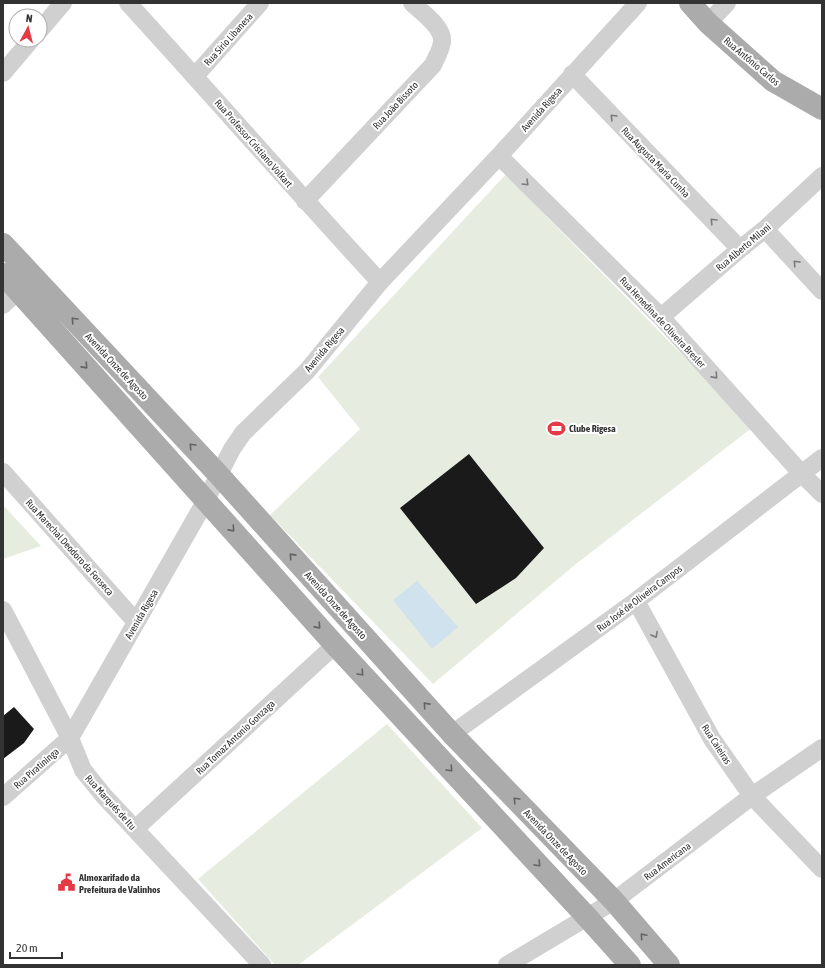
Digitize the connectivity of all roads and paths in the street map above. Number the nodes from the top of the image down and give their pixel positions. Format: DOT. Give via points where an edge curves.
graph roads {
  1 [pos="63,3"];
  2 [pos="128,3"];
  3 [pos="260,3"];
  4 [pos="412,3"];
  5 [pos="638,3"];
  6 [pos="690,3"];
  7 [pos="727,3"];
  8 [pos="48,21"];
  9 [pos="708,23"];
  10 [pos="24,48"];
  11 [pos="3,73"];
  12 [pos="572,74"];
  13 [pos="195,76"];
  14 [pos="822,109"];
  15 [pos="499,156"];
  16 [pos="822,176"];
  17 [pos="305,201"];
  18 [pos="765,229"];
  19 [pos="3,244"];
  20 [pos="740,249"];
  21 [pos="3,274"];
  22 [pos="380,282"];
  23 [pos="822,291"];
  24 [pos="10,298"];
  25 [pos="662,317"];
  26 [pos="822,458"];
  27 [pos="3,472"];
  28 [pos="801,473"];
  29 [pos="218,474"];
  30 [pos="822,494"];
  31 [pos="206,500"];
  32 [pos="636,601"];
  33 [pos="3,610"];
  34 [pos="136,622"];
  35 [pos="335,645"];
  36 [pos="452,734"];
  37 [pos="70,738"];
  38 [pos="822,748"];
  39 [pos="752,796"];
  40 [pos="3,797"];
  41 [pos="135,829"];
  42 [pos="822,869"];
  43 [pos="614,901"];
  44 [pos="587,917"];
  45 [pos="262,965"];
  46 [pos="507,965"];
  47 [pos="630,965"];
  48 [pos="669,965"];
  1 -- 8 [label="street"];
  2 -- 13 [label="street, Rua Professor Cristiano Volkart"];
  3 -- 13 [label="street, Rua Sírio Libanesa"];
  4 -- 17 [label="street, Rua João Bissoto" via="437,26 443,40 433,65"];
  5 -- 12 [label="street, Avenida Rigesa"];
  6 -- 9 [label="main road, Rua Antônio Carlos"];
  7 -- 9 [label="street"];
  9 -- 14 [label="main road, Rua Antônio Carlos" via="772,81"];
  10 -- 11 [label="street"];
  12 -- 15 [label="street, Avenida Rigesa"];
  20 -- 12 [label="street, Rua Augusta Maria Cunha, one-way"];
  13 -- 17 [label="street, Rua Professor Cristiano Volkart"];
  15 -- 22 [label="street, Avenida Rigesa"];
  15 -- 25 [label="street, Rua Henedina de Oliveira Bresler, one-way"];
  16 -- 18 [label="street, Rua Alberto Milani"];
  17 -- 22 [label="street, Rua Professor Cristiano Volkart"];
  18 -- 20 [label="street, Rua Alberto Milani"];
  23 -- 18 [label="street, one-way"];
  29 -- 19 [label="main road, Avenida Onze de Agosto, one-way"];
  20 -- 25 [label="street, Rua Alberto Milani"];
  21 -- 24 [label="main road"];
  22 -- 29 [label="street, Avenida Rigesa" via="307,370 243,433"];
  24 -- 31 [label="main road, one-way"];
  25 -- 28 [label="street, Rua Henedina de Oliveira Bresler, one-way"];
  26 -- 28 [label="street, Rua José de Oliveira Campos"];
  27 -- 34 [label="street, Rua Marechal Deodoro da Fonseca"];
  28 -- 30 [label="street, Rua Henedina de Oliveira Bresler"];
  28 -- 32 [label="street, Rua José de Oliveira Campos"];
  29 -- 31 [label="street, Avenida Rigesa"];
  36 -- 29 [label="main road, Avenida Onze de Agosto, one-way"];
  31 -- 34 [label="street, Avenida Rigesa"];
  31 -- 35 [label="main road, one-way"];
  32 -- 36 [label="street, Rua José de Oliveira Campos"];
  32 -- 39 [label="street, Rua Caieiras, one-way" via="712,739"];
  33 -- 37 [label="street, Rua Marquês de Itu"];
  34 -- 37 [label="street, Avenida Rigesa"];
  35 -- 41 [label="street, Rua Tomaz Antonio Gonzaga"];
  35 -- 44 [label="main road, one-way"];
  43 -- 36 [label="main road, Avenida Onze de Agosto, one-way"];
  37 -- 40 [label="street, Rua Piratininga"];
  37 -- 41 [label="street, Rua Marquês de Itu" via="83,770"];
  38 -- 39 [label="street, Rua Americana"];
  39 -- 42 [label="street, Rua Caieiras"];
  39 -- 43 [label="street, Rua Americana"];
  41 -- 45 [label="street, Rua Marquês de Itu"];
  43 -- 44 [label="street, Rua Americana"];
  48 -- 43 [label="main road, Avenida Onze de Agosto, one-way"];
  44 -- 46 [label="street, Rua Americana"];
  44 -- 47 [label="main road"];
}
